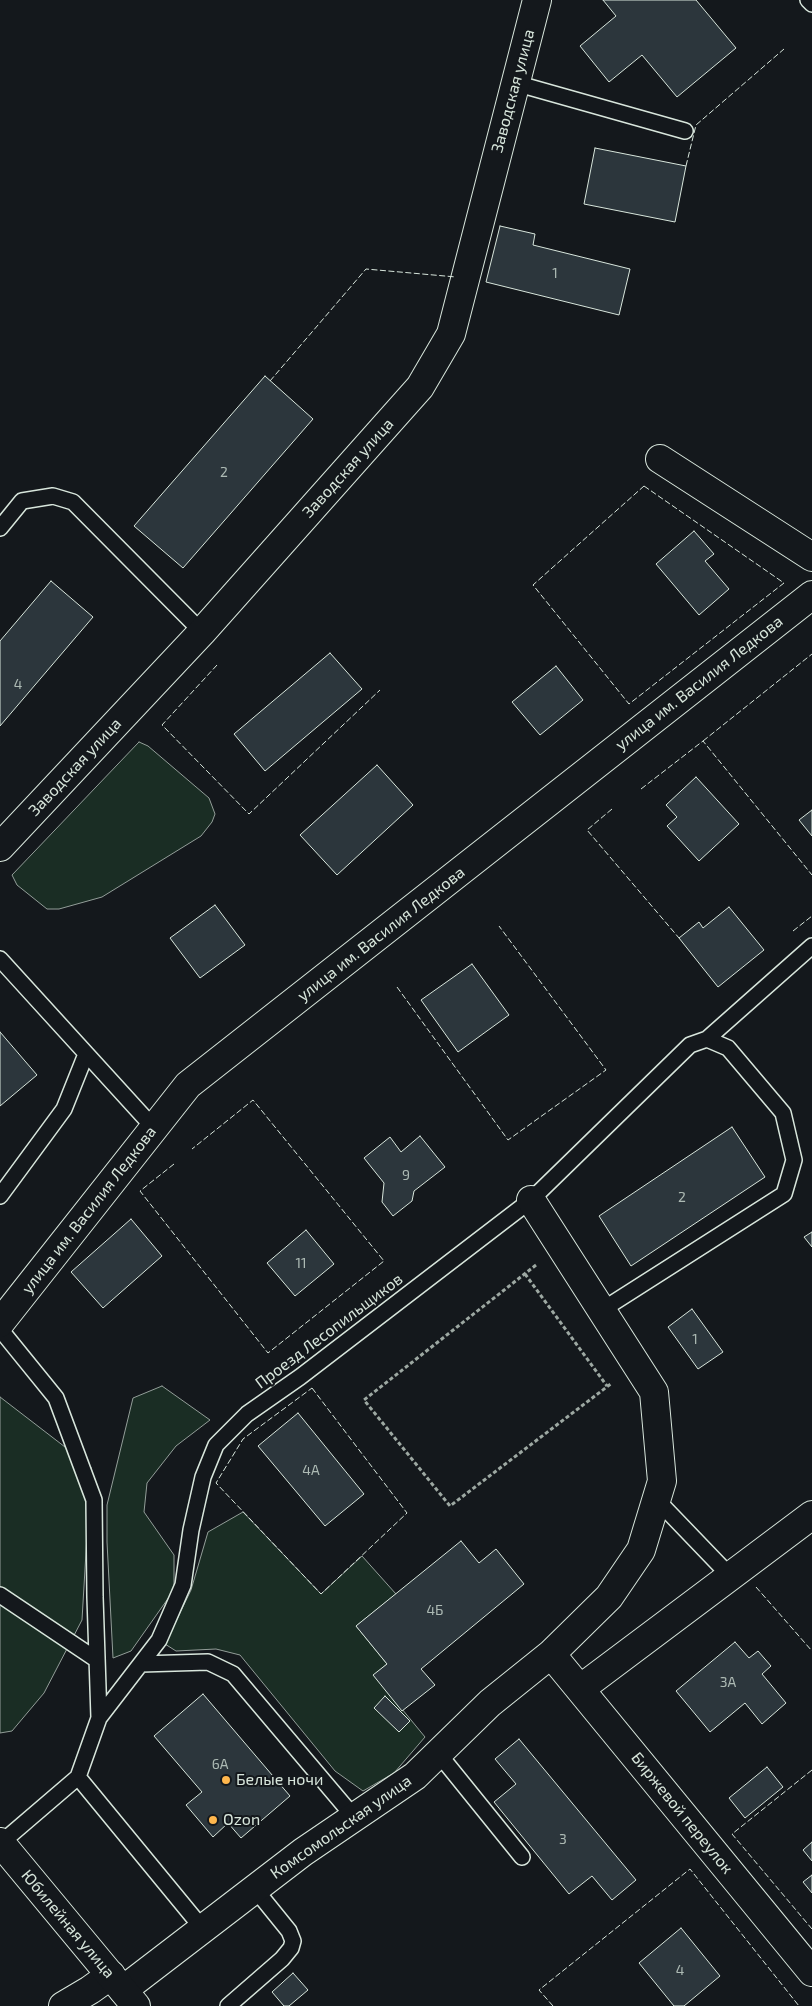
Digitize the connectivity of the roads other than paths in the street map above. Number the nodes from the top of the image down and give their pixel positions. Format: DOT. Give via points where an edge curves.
graph roads {
  1 [pos="537,0"];
  2 [pos="808,0"];
  3 [pos="812,4"];
  4 [pos="515,83"];
  5 [pos="686,131"];
  6 [pos="660,459"];
  7 [pos="0,528"];
  8 [pos="812,557"];
  9 [pos="812,595"];
  10 [pos="202,632"];
  11 [pos="0,847"];
  12 [pos="812,946"];
  13 [pos="0,959"];
  14 [pos="707,1039"];
  15 [pos="86,1054"];
  16 [pos="154,1128"];
  17 [pos="0,1196"];
  18 [pos="531,1200"];
  19 [pos="602,1310"];
  20 [pos="0,1323"];
  21 [pos="0,1330"];
  22 [pos="657,1500"];
  23 [pos="812,1515"];
  24 [pos="730,1576"];
  25 [pos="0,1595"];
  26 [pos="551,1654"];
  27 [pos="97,1660"];
  28 [pos="141,1664"];
  29 [pos="580,1690"];
  30 [pos="99,1718"];
  31 [pos="438,1753"];
  32 [pos="78,1778"];
  33 [pos="354,1817"];
  34 [pos="1,1842"];
  35 [pos="522,1857"];
  36 [pos="255,1889"];
  37 [pos="203,1928"];
  38 [pos="812,1972"];
  39 [pos="123,1990"];
  40 [pos="62,2006"];
  41 [pos="228,2006"];
  1 -- 4 [label="street, Заводская улица"];
  2 -- 3 [label="lane"];
  4 -- 5 [label="lane"];
  4 -- 10 [label="street, Заводская улица" via="451,334 420,387"];
  6 -- 8 [label="street"];
  7 -- 10 [label="lane" via="22,501 53,496 73,502"];
  9 -- 16 [label="street, улица им. Василия Ледкова" via="188,1085"];
  10 -- 11 [label="street, Заводская улица"];
  12 -- 14 [label="lane"];
  13 -- 15 [label="lane"];
  14 -- 18 [label="lane, Проезд Лесопильщиков" via="690,1045"];
  14 -- 19 [label="lane" via="728,1048 782,1113 794,1160 784,1194"];
  15 -- 16 [label="lane"];
  15 -- 17 [label="lane" via="64,1109"];
  16 -- 20 [label="street, улица им. Василия Ледкова"];
  18 -- 19 [label="street, Комсомольская улица"];
  18 -- 28 [label="lane, Проезд Лесопильщиков" via="247,1414 216,1445 203,1477 183,1585 159,1640"];
  19 -- 22 [label="street, Комсомольская улица" via="654,1392 662,1481"];
  21 -- 27 [label="lane" via="56,1398 94,1500"];
  22 -- 24 [label="lane"];
  22 -- 26 [label="street, Комсомольская улица" via="636,1558 609,1597"];
  23 -- 24 [label="street"];
  24 -- 29 [label="street"];
  25 -- 27 [label="lane"];
  26 -- 29 [label="street, Биржевой переулок"];
  26 -- 31 [label="street, Комсомольская улица" via="490,1703"];
  27 -- 30 [label="lane"];
  28 -- 30 [label="lane, Проезд Лесопильщиков"];
  28 -- 33 [label="lane" via="208,1662 233,1674"];
  29 -- 38 [label="street, Биржевой переулок"];
  30 -- 32 [label="lane"];
  31 -- 33 [label="street, Комсомольская улица" via="415,1776"];
  31 -- 35 [label="lane"];
  32 -- 34 [label="lane"];
  32 -- 37 [label="lane"];
  33 -- 36 [label="street, Комсомольская улица"];
  34 -- 39 [label="street, Юбилейная улица"];
  36 -- 37 [label="street, Комсомольская улица"];
  36 -- 41 [label="lane" via="289,1930 293,1941 282,1959"];
  37 -- 39 [label="street, Комсомольская улица"];
  39 -- 40 [label="street, Комсомольская улица" via="90,1990"];
}
